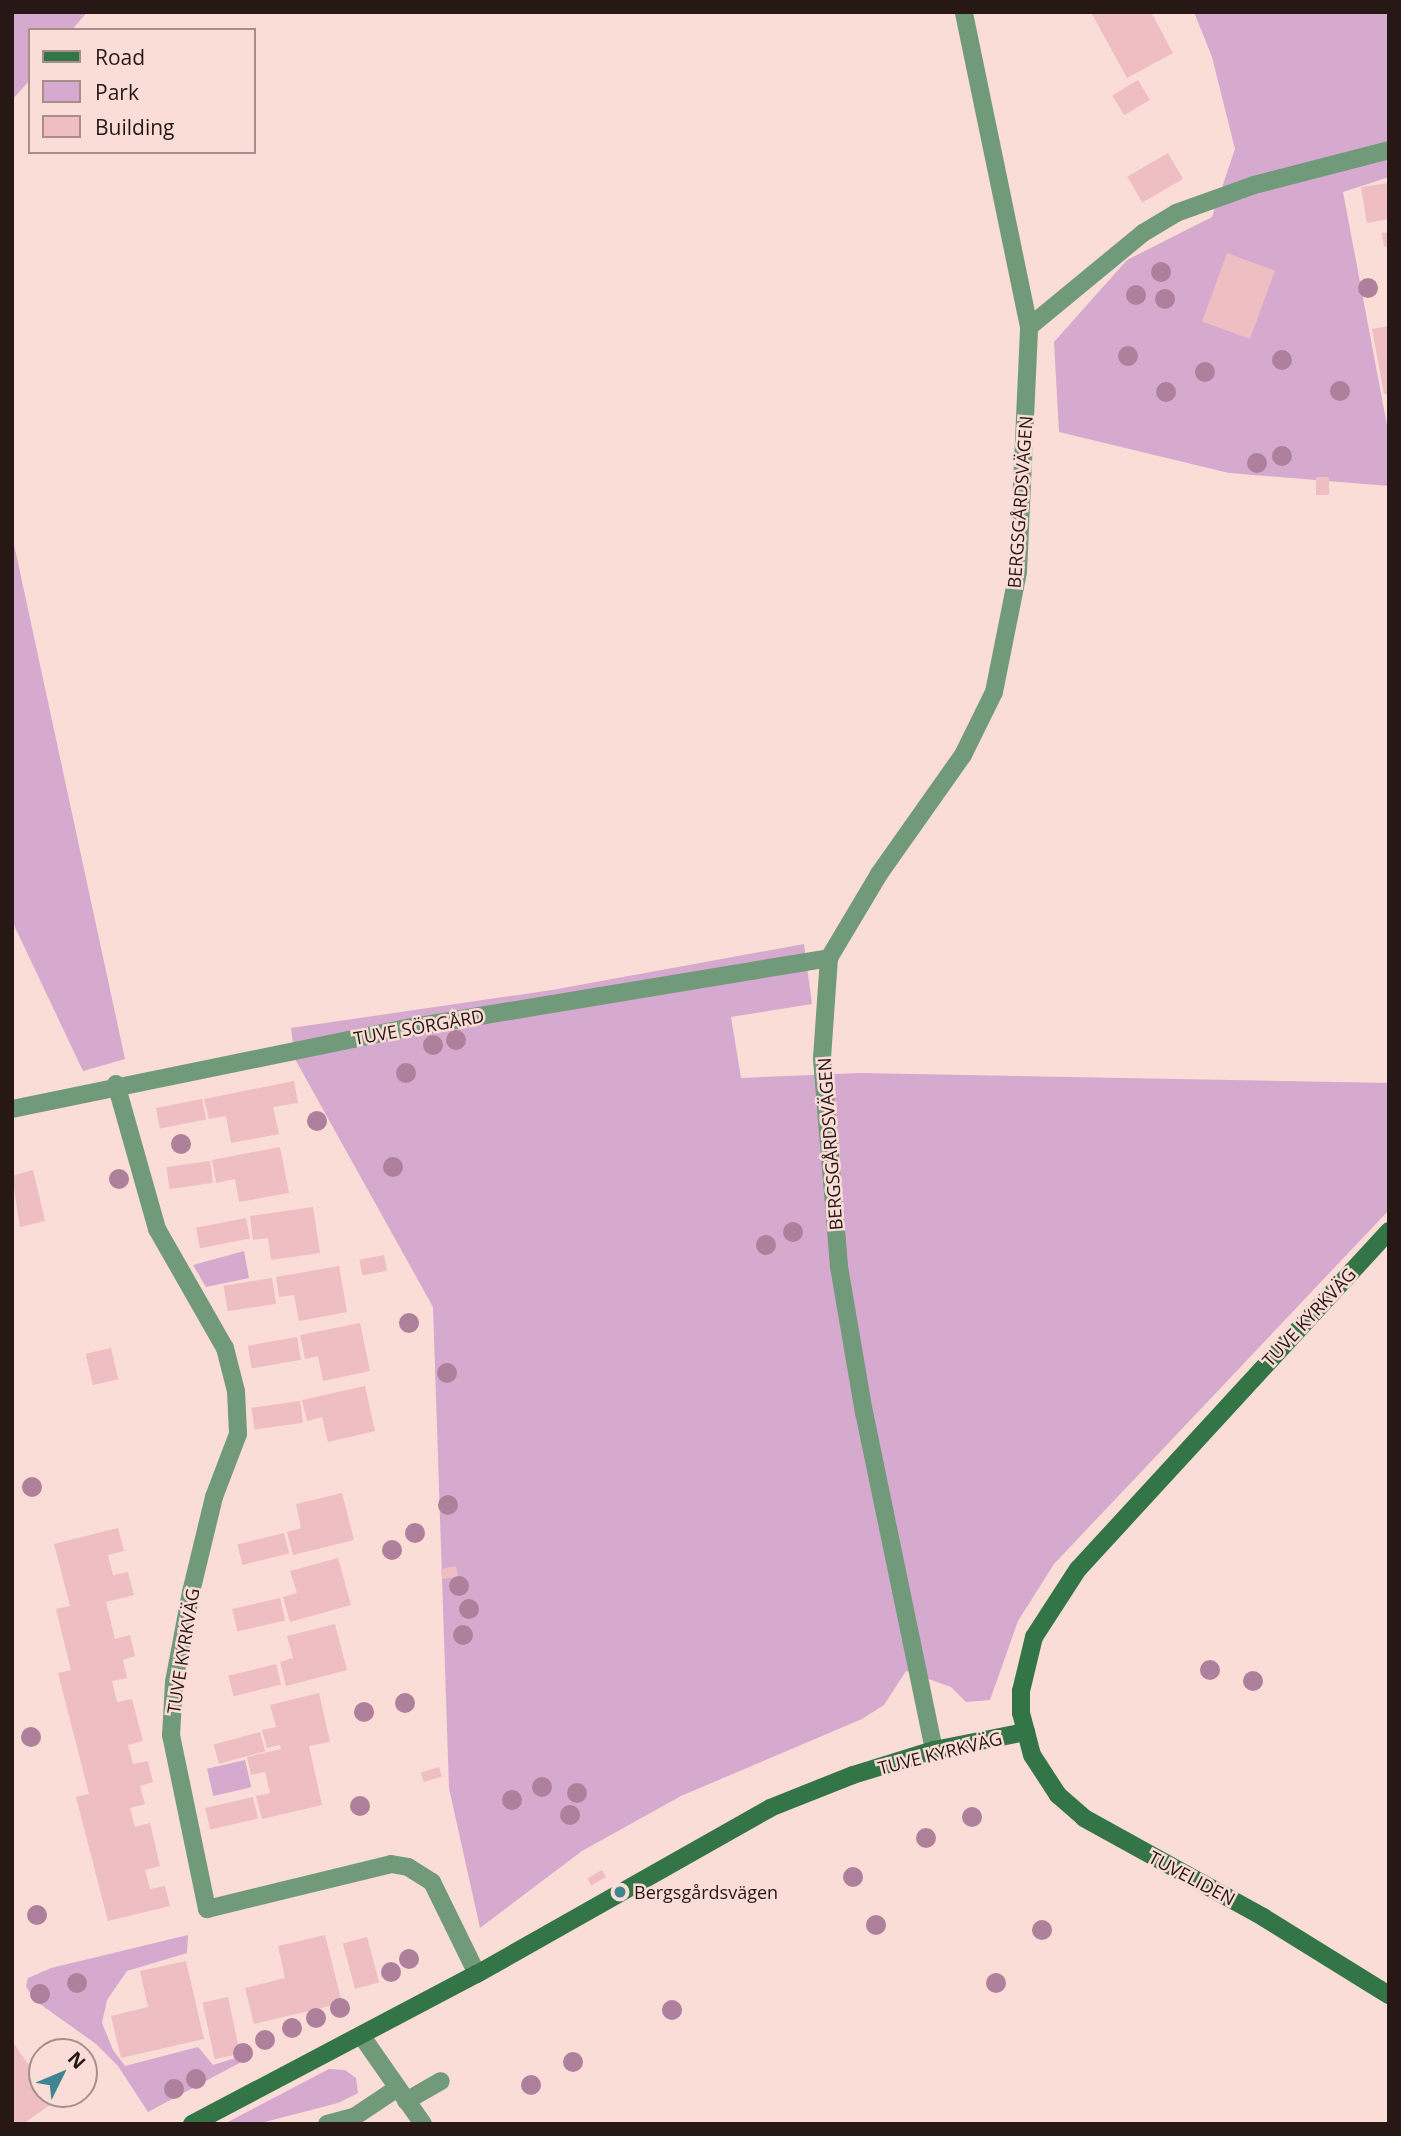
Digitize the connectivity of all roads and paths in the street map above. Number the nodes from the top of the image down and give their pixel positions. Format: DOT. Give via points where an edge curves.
graph roads {
  1 [pos="964,12"];
  2 [pos="1389,150"];
  3 [pos="1029,327"];
  4 [pos="829,958"];
  5 [pos="116,1084"];
  6 [pos="12,1108"];
  7 [pos="1389,1231"];
  8 [pos="1026,1732"];
  9 [pos="934,1750"];
  10 [pos="477,1974"];
  11 [pos="1389,1995"];
  12 [pos="361,2035"];
  13 [pos="441,2081"];
  14 [pos="401,2095"];
  15 [pos="192,2124"];
  16 [pos="327,2124"];
  17 [pos="423,2124"];
  1 -- 3 [label="street, BERGSGÅRDSVÄGEN"];
  2 -- 3 [label="street" via="1254,185 1176,213 1143,233"];
  3 -- 4 [label="street, BERGSGÅRDSVÄGEN" via="1018,572 994,692 963,755 879,874"];
  4 -- 5 [label="street, TUVE SÖRGÅRD" via="412,1027"];
  4 -- 9 [label="street, BERGSGÅRDSVÄGEN" via="822,1058 839,1266 864,1413"];
  5 -- 6 [label="street, TUVE SÖRGÅRD"];
  5 -- 10 [label="street, TUVE KYRKVÄG" via="157,1229 225,1348 236,1391 238,1434 214,1497 174,1682 171,1735 206,1909 391,1864 408,1867 432,1882"];
  7 -- 8 [label="street, TUVE KYRKVÄG" via="1128,1511 1051,1606 1034,1637 1021,1691"];
  8 -- 9 [label="street, TUVE KYRKVÄG"];
  8 -- 11 [label="street, TUVELIDEN" via="1046,1778 1084,1818 1263,1917"];
  9 -- 10 [label="street, TUVE KYRKVÄG" via="853,1775 771,1808"];
  10 -- 12 [label="street, TUVE KYRKVÄG"];
  12 -- 14 [label="street"];
  12 -- 15 [label="street, TUVE KYRKVÄG"];
  13 -- 14 [label="street"];
  14 -- 16 [label="street" via="355,2117"];
  14 -- 17 [label="street"];
}
